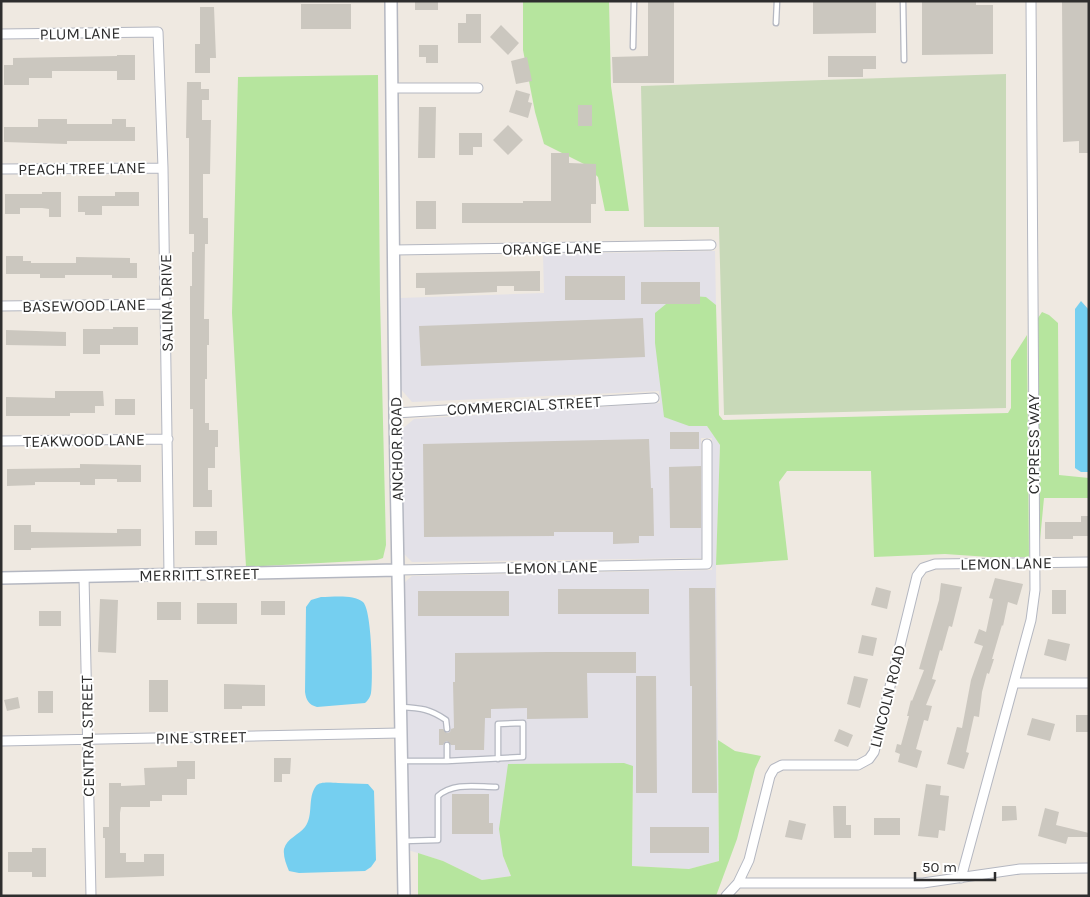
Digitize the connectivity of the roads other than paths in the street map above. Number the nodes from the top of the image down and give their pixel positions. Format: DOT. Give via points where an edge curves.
graph roads {
  1 [pos="391,1"];
  2 [pos="634,1"];
  3 [pos="777,1"];
  4 [pos="903,1"];
  5 [pos="1031,1"];
  6 [pos="776,23"];
  7 [pos="158,32"];
  8 [pos="1,34"];
  9 [pos="633,47"];
  10 [pos="904,60"];
  11 [pos="392,88"];
  12 [pos="478,88"];
  13 [pos="163,168"];
  14 [pos="1,169"];
  15 [pos="711,245"];
  16 [pos="394,250"];
  17 [pos="166,304"];
  18 [pos="1,306"];
  19 [pos="654,398"];
  20 [pos="395,412"];
  21 [pos="168,439"];
  22 [pos="1,442"];
  23 [pos="707,444"];
  24 [pos="1089,562"];
  25 [pos="1034,563"];
  26 [pos="923,568"];
  27 [pos="398,570"];
  28 [pos="169,574"];
  29 [pos="84,576"];
  30 [pos="1,578"];
  31 [pos="1089,683"];
  32 [pos="1014,684"];
  33 [pos="400,708"];
  34 [pos="447,729"];
  35 [pos="400,733"];
  36 [pos="86,740"];
  37 [pos="1,741"];
  38 [pos="447,745"];
  39 [pos="498,759"];
  40 [pos="447,761"];
  41 [pos="401,762"];
  42 [pos="496,787"];
  43 [pos="403,841"];
  44 [pos="1089,868"];
  45 [pos="961,878"];
  46 [pos="738,883"];
  47 [pos="91,896"];
  48 [pos="404,896"];
  49 [pos="726,896"];
  1 -- 11 [label="street, ANCHOR ROAD"];
  2 -- 9 [label="lane"];
  3 -- 6 [label="lane"];
  4 -- 10 [label="lane"];
  5 -- 25 [label="street, CYPRESS WAY"];
  7 -- 8 [label="street, PLUM LANE"];
  7 -- 13 [label="street, SALINA DRIVE"];
  11 -- 12 [label="street"];
  11 -- 16 [label="street, ANCHOR ROAD"];
  13 -- 14 [label="street, PEACH TREE LANE"];
  13 -- 17 [label="street, SALINA DRIVE"];
  15 -- 16 [label="street, ORANGE LANE"];
  16 -- 20 [label="street, ANCHOR ROAD"];
  17 -- 18 [label="street, BASEWOOD LANE"];
  17 -- 21 [label="street, SALINA DRIVE"];
  19 -- 20 [label="street, COMMERCIAL STREET"];
  20 -- 27 [label="street, ANCHOR ROAD"];
  21 -- 22 [label="street, TEAKWOOD LANE"];
  21 -- 28 [label="street, SALINA DRIVE"];
  23 -- 27 [label="street, LEMON LANE" via="707,564"];
  24 -- 25 [label="street, LEMON LANE"];
  25 -- 26 [label="street, LEMON LANE" via="935,564"];
  25 -- 32 [label="street, CYPRESS WAY" via="1031,620"];
  26 -- 46 [label="street, LINCOLN ROAD" via="917,576 874,752 858,765 782,765 774,769 749,860"];
  27 -- 28 [label="street, MERRITT STREET"];
  27 -- 33 [label="street, ANCHOR ROAD"];
  28 -- 29 [label="street, MERRITT STREET"];
  29 -- 30 [label="street, MERRITT STREET"];
  29 -- 36 [label="street, CENTRAL STREET"];
  31 -- 32 [label="street"];
  32 -- 45 [label="street, CYPRESS WAY"];
  33 -- 34 [label="lane" via="434,712 446,720"];
  33 -- 35 [label="street, ANCHOR ROAD"];
  35 -- 36 [label="street, PINE STREET"];
  35 -- 41 [label="street, ANCHOR ROAD"];
  36 -- 37 [label="street, PINE STREET"];
  36 -- 47 [label="street, CENTRAL STREET"];
  38 -- 40 [label="lane"];
  39 -- 39 [label="lane" via="523,757 523,723 498,724"];
  39 -- 40 [label="lane"];
  40 -- 41 [label="lane"];
  41 -- 43 [label="street, ANCHOR ROAD"];
  42 -- 43 [label="lane" via="458,786 442,792 438,796 438,840"];
  43 -- 48 [label="street, ANCHOR ROAD"];
  44 -- 45 [label="street" via="1020,869"];
  45 -- 46 [label="street" via="923,883"];
  46 -- 49 [label="street"];
}
